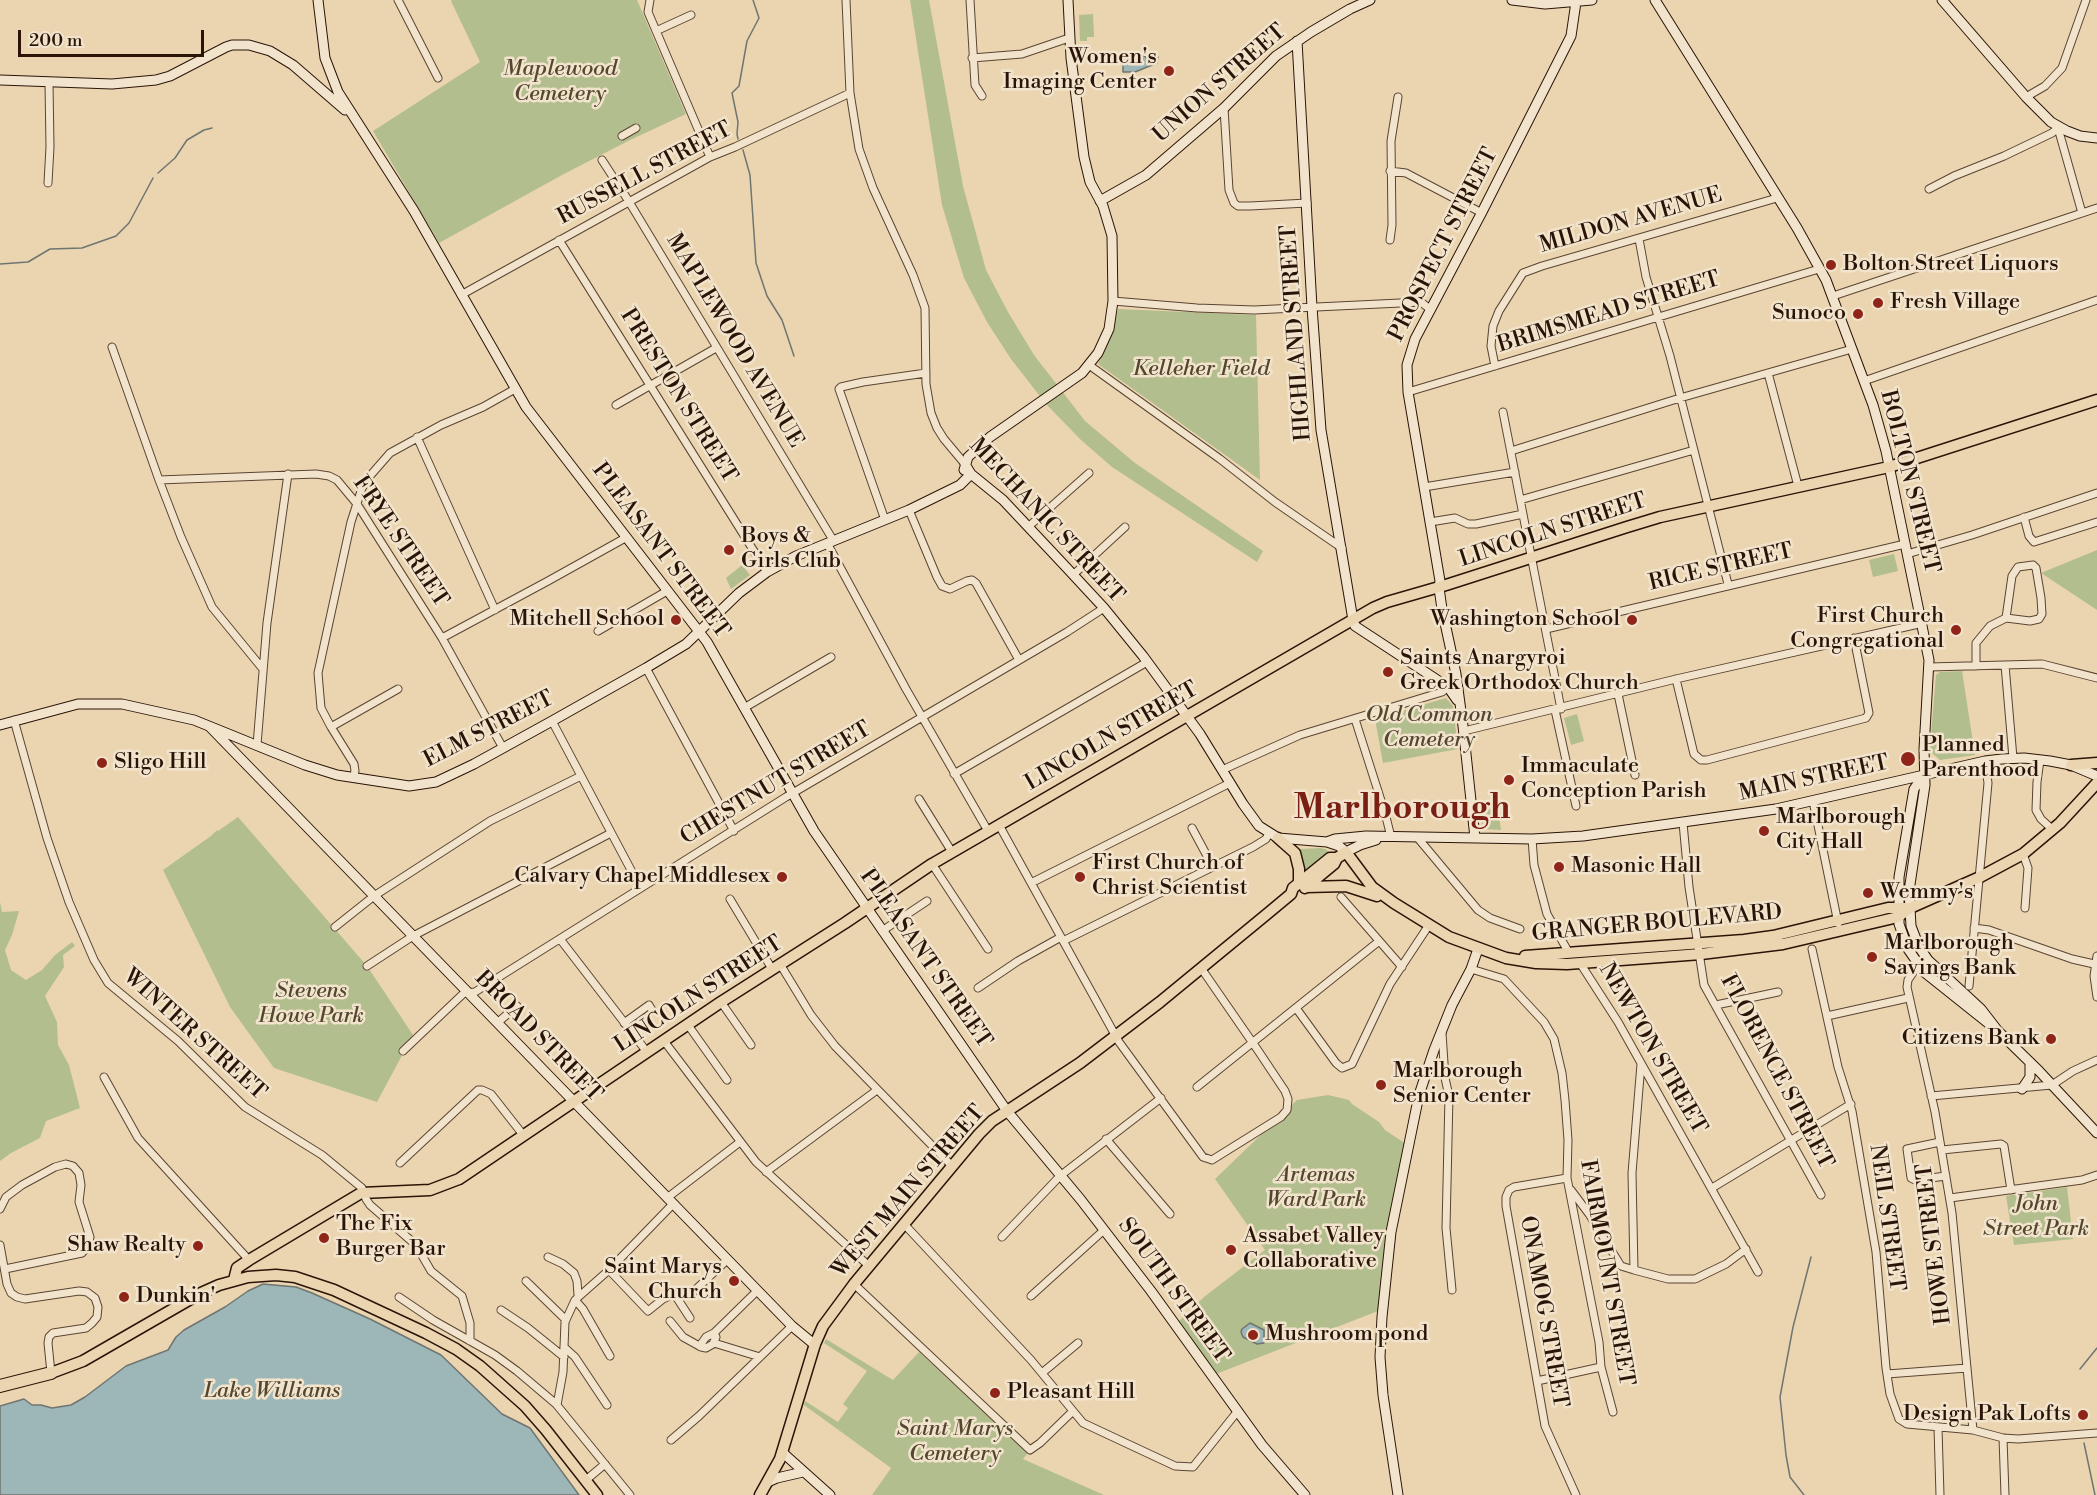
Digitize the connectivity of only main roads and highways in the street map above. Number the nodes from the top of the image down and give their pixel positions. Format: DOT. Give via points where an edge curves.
graph roads {
  1 [pos="2097,400"];
  2 [pos="2097,763"];
  3 [pos="2071,765"];
  4 [pos="2097,783"];
  5 [pos="1273,835"];
  6 [pos="1342,855"];
  7 [pos="1302,885"];
  8 [pos="1394,903"];
  9 [pos="1478,949"];
  10 [pos="1699,949"];
  11 [pos="234,1280"];
  12 [pos="51,1372"];
  13 [pos="0,1386"];
  14 [pos="597,1495"];
  15 [pos="760,1495"];
  1 -- 11 [label="main road, LINCOLN STREET" via="1889,467 1627,526 1387,602 932,864 459,1179 417,1192 364,1192 237,1268"];
  2 -- 3 [label="main road"];
  4 -- 10 [label="main road, GRANGER BOULEVARD" via="2053,830 2023,854 1910,908 1774,946"];
  5 -- 7 [label="main road" via="1295,853"];
  6 -- 7 [label="main road, WEST MAIN STREET" via="1330,858"];
  6 -- 8 [label="main road, GRANGER BOULEVARD" via="1372,888"];
  7 -- 8 [label="main road" via="1346,886"];
  7 -- 15 [label="main road, WEST MAIN STREET" via="1293,888 1291,894 1116,1036 986,1126 823,1326 782,1452"];
  8 -- 9 [label="main road, GRANGER BOULEVARD" via="1449,937"];
  9 -- 10 [label="main road, GRANGER BOULEVARD" via="1522,956"];
  9 -- 10 [label="main road, GRANGER BOULEVARD" via="1529,962 1581,964"];
  11 -- 12 [label="main road" via="201,1293 82,1361"];
  11 -- 14 [label="main road" via="276,1275 314,1283 456,1349 514,1394"];
  12 -- 13 [label="highway"];
}
